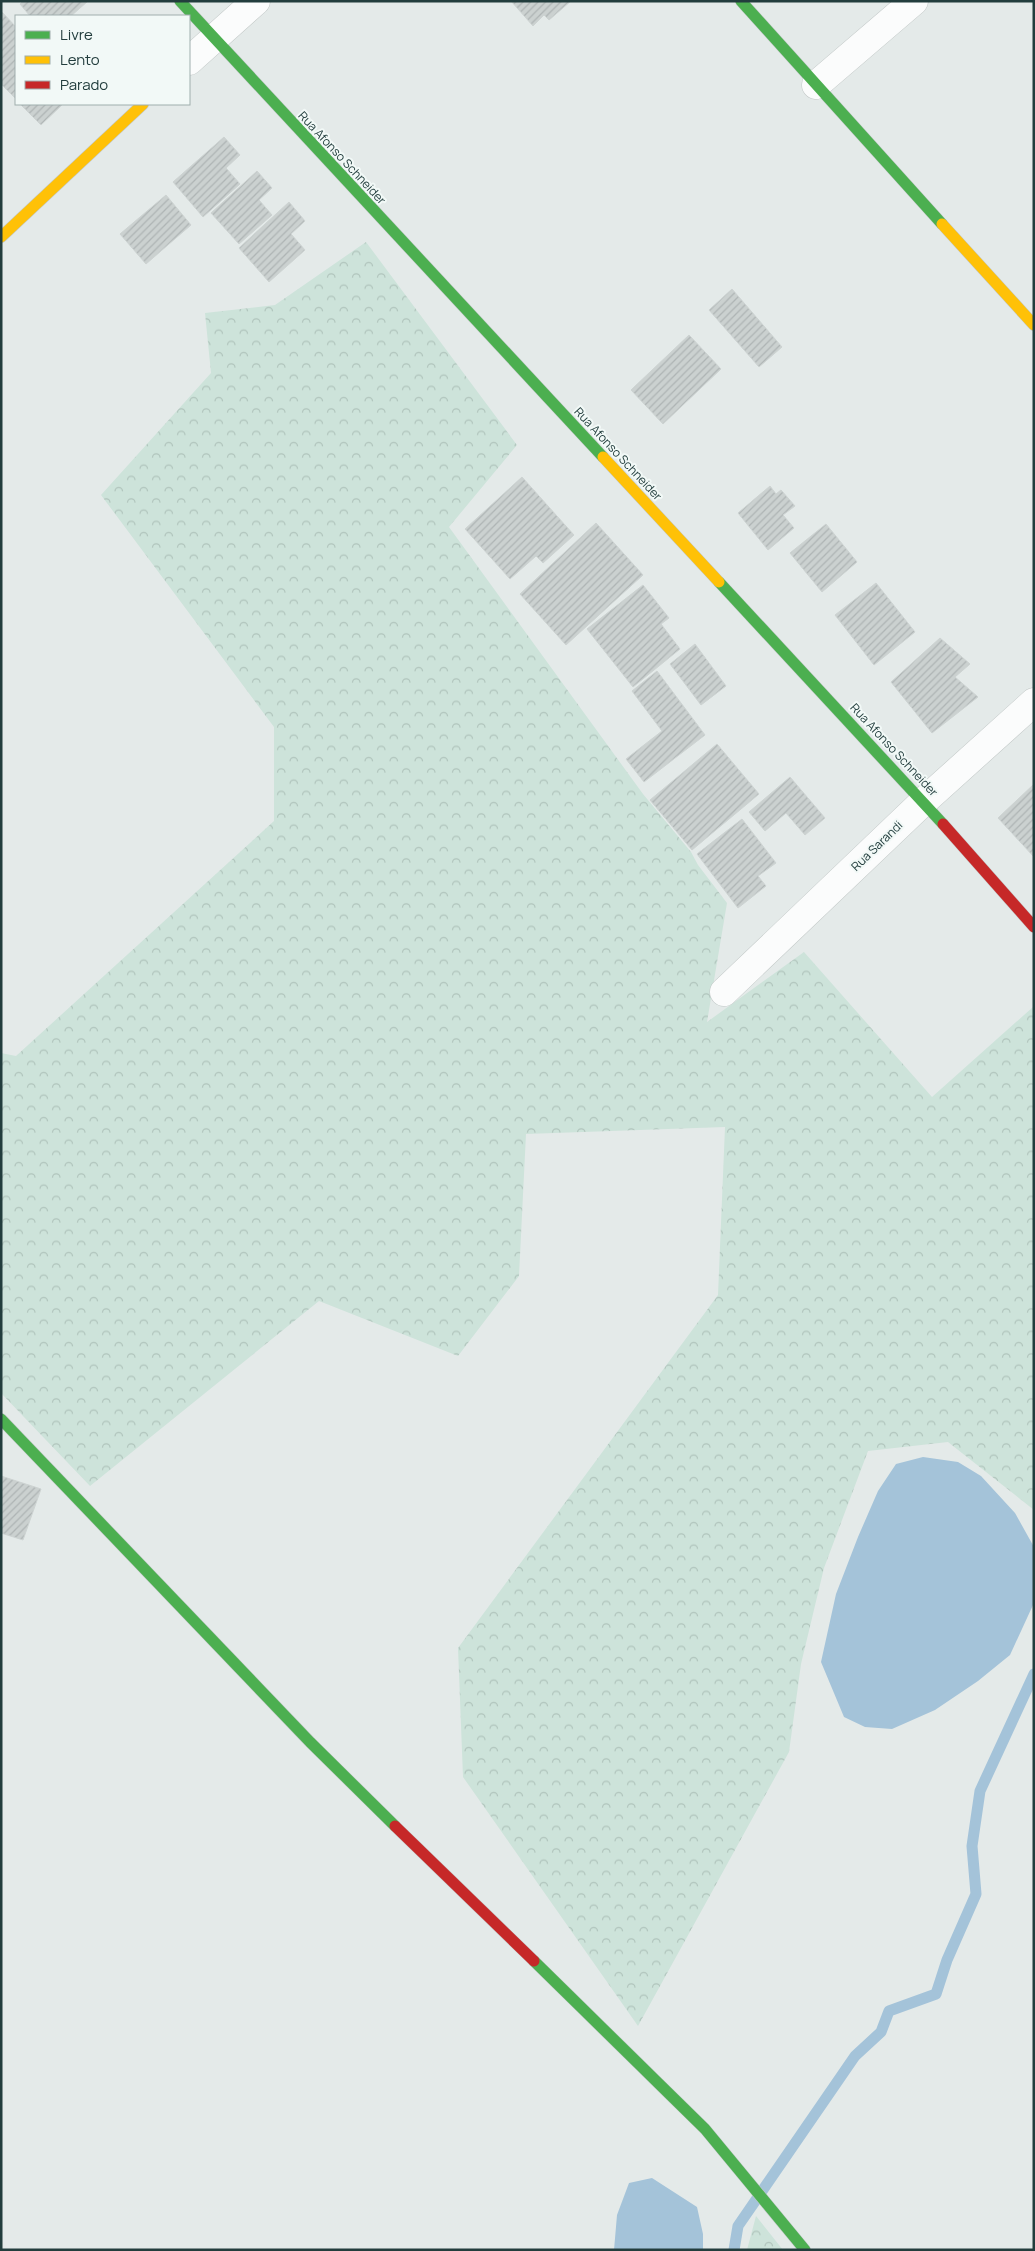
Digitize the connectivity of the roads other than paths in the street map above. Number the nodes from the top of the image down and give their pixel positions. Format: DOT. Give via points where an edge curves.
graph roads {
  1 [pos="180,1"];
  2 [pos="256,1"];
  3 [pos="741,1"];
  4 [pos="914,1"];
  5 [pos="213,39"];
  6 [pos="190,60"];
  7 [pos="816,85"];
  8 [pos="142,105"];
  9 [pos="1,237"];
  10 [pos="1034,324"];
  11 [pos="1034,702"];
  12 [pos="923,802"];
  13 [pos="1034,927"];
  14 [pos="724,992"];
  15 [pos="1,1419"];
  16 [pos="805,2250"];
  1 -- 5 [label="street, Rua Afonso Schneider"];
  2 -- 5 [label="street"];
  3 -- 7 [label="street"];
  4 -- 7 [label="street"];
  5 -- 6 [label="street"];
  5 -- 12 [label="street, Rua Afonso Schneider"];
  7 -- 10 [label="street"];
  8 -- 9 [label="street"];
  11 -- 12 [label="street, Rua Sarandi"];
  12 -- 13 [label="street, Rua Afonso Schneider"];
  12 -- 14 [label="street, Rua Sarandi"];
  15 -- 16 [label="street" via="310,1742 705,2129"];
}
